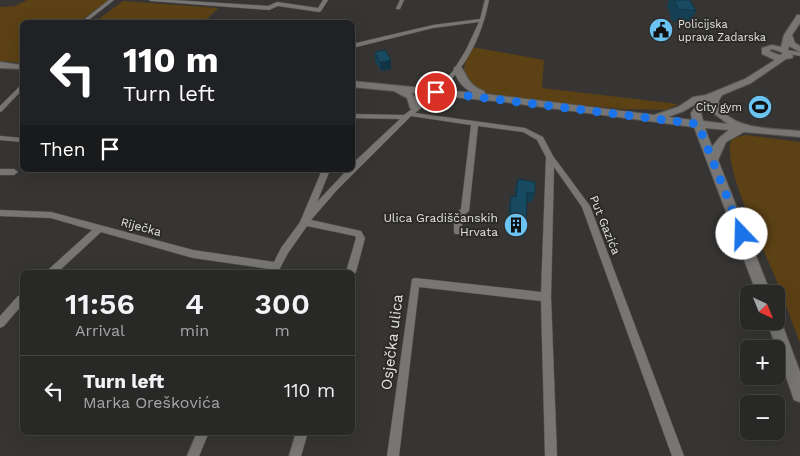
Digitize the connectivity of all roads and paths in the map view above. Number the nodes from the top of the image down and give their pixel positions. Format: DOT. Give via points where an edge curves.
graph roads {
  1 [pos="112,0"];
  2 [pos="151,0"];
  3 [pos="241,0"];
  4 [pos="326,0"];
  5 [pos="402,0"];
  6 [pos="487,0"];
  7 [pos="173,1"];
  8 [pos="236,6"];
  9 [pos="398,8"];
  10 [pos="800,16"];
  11 [pos="86,20"];
  12 [pos="483,20"];
  13 [pos="788,35"];
  14 [pos="355,45"];
  15 [pos="800,50"];
  16 [pos="769,51"];
  17 [pos="785,55"];
  18 [pos="800,56"];
  19 [pos="0,65"];
  20 [pos="20,67"];
  21 [pos="458,68"];
  22 [pos="757,75"];
  23 [pos="355,84"];
  24 [pos="388,87"];
  25 [pos="20,89"];
  26 [pos="436,92"];
  27 [pos="719,93"];
  28 [pos="708,98"];
  29 [pos="505,99"];
  30 [pos="0,110"];
  31 [pos="410,113"];
  32 [pos="355,116"];
  33 [pos="655,118"];
  34 [pos="475,123"];
  35 [pos="698,124"];
  36 [pos="743,128"];
  37 [pos="800,134"];
  38 [pos="0,138"];
  39 [pos="20,140"];
  40 [pos="550,157"];
  41 [pos="713,159"];
  42 [pos="355,170"];
  43 [pos="0,172"];
  44 [pos="14,172"];
  45 [pos="325,172"];
  46 [pos="353,172"];
  47 [pos="0,213"];
  48 [pos="304,222"];
  49 [pos="100,228"];
  50 [pos="458,232"];
  51 [pos="274,269"];
  52 [pos="54,270"];
  53 [pos="352,270"];
  54 [pos="761,285"];
  55 [pos="546,297"];
  56 [pos="20,301"];
  57 [pos="0,323"];
  58 [pos="777,330"];
  59 [pos="800,394"];
  60 [pos="202,435"];
  61 [pos="301,435"];
  62 [pos="193,456"];
  63 [pos="295,456"];
  64 [pos="392,456"];
  65 [pos="551,456"];
  66 [pos="678,456"];
  1 -- 11 [label="street"];
  2 -- 7 [label="street"];
  3 -- 8 [label="street"];
  4 -- 8 [label="street" via="320,10 277,4 269,8"];
  5 -- 9 [label="street"];
  6 -- 12 [label="street"];
  7 -- 8 [label="street"];
  10 -- 13 [label="main road"];
  12 -- 14 [label="street" via="413,30"];
  12 -- 21 [label="street" via="472,47"];
  13 -- 15 [label="main road"];
  13 -- 16 [label="main road"];
  13 -- 17 [label="main road"];
  16 -- 17 [label="main road"];
  16 -- 22 [label="main road"];
  17 -- 18 [label="street"];
  17 -- 22 [label="main road"];
  19 -- 20 [label="main road"];
  21 -- 26 [label="street"];
  21 -- 29 [label="main road" via="463,82 473,91"];
  22 -- 27 [label="main road"];
  23 -- 24 [label="main road"];
  24 -- 26 [label="main road"];
  24 -- 31 [label="main road" via="409,95 414,101"];
  25 -- 30 [label="street"];
  26 -- 29 [label="main road"];
  26 -- 31 [label="street"];
  27 -- 28 [label="main road"];
  27 -- 36 [label="main road" via="713,102 716,111"];
  28 -- 33 [label="main road" via="696,99 681,109"];
  28 -- 35 [label="main road" via="696,113"];
  29 -- 33 [label="main road"];
  31 -- 32 [label="street, Put Gazića"];
  31 -- 34 [label="street, Put Gazića"];
  31 -- 42 [label="street"];
  33 -- 35 [label="main road"];
  34 -- 40 [label="street, Put Gazića" via="525,130 540,139"];
  34 -- 50 [label="street" via="465,211 458,215"];
  35 -- 36 [label="main road"];
  35 -- 41 [label="main road"];
  36 -- 37 [label="main road"];
  36 -- 41 [label="main road" via="724,136"];
  38 -- 39 [label="street"];
  40 -- 55 [label="street"];
  40 -- 66 [label="street, Put Gazića" via="586,206"];
  41 -- 54 [label="main road"];
  43 -- 44 [label="street"];
  45 -- 48 [label="street"];
  46 -- 48 [label="street"];
  47 -- 49 [label="street, Riječka" via="50,216"];
  48 -- 51 [label="street"];
  48 -- 53 [label="street" via="358,233 362,238"];
  49 -- 51 [label="street, Riječka" via="193,254"];
  49 -- 52 [label="street"];
  55 -- 64 [label="street, Osječka ulica" via="415,282"];
  55 -- 65 [label="street"];
  56 -- 57 [label="street"];
  58 -- 59 [label="main road"];
  60 -- 62 [label="street"];
  61 -- 63 [label="street"];
}
